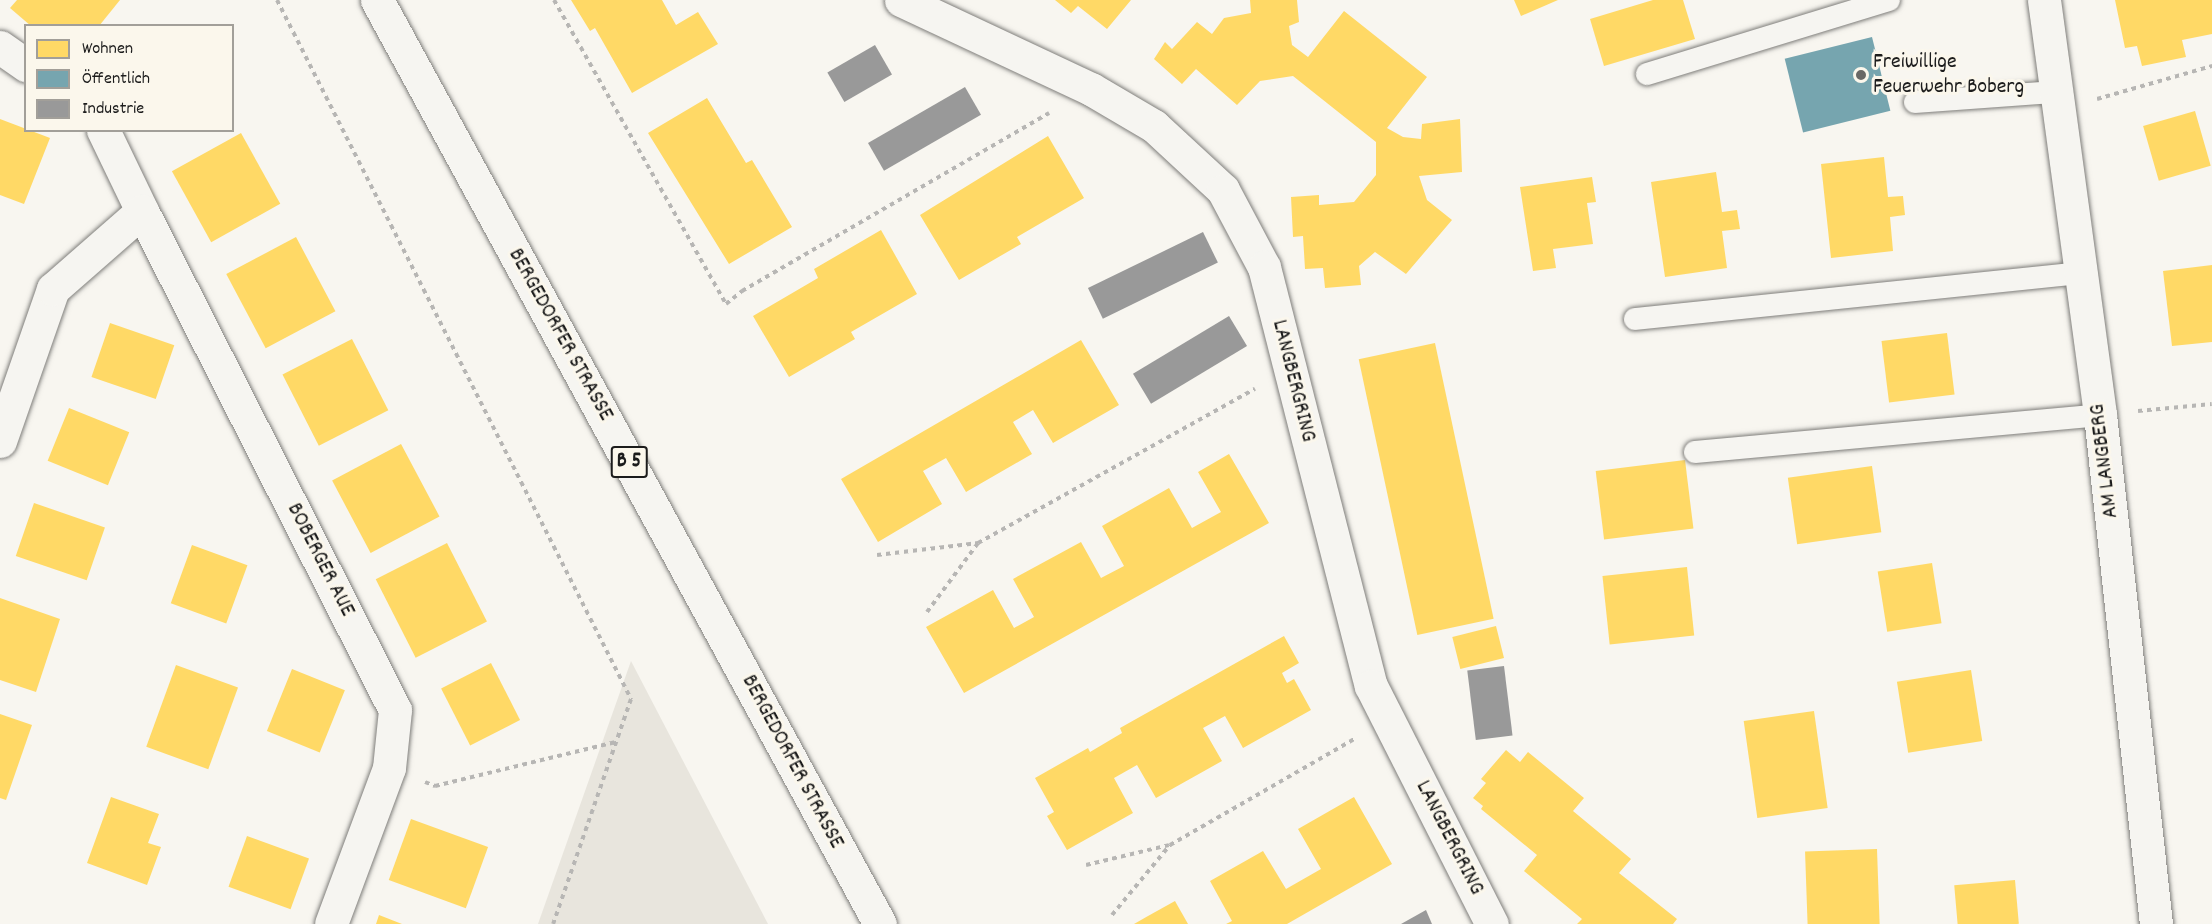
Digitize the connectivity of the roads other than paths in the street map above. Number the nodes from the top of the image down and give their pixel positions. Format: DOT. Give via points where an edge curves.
graph roads {
  1 [pos="377,0"];
  2 [pos="901,0"];
  3 [pos="1889,0"];
  4 [pos="2044,0"];
  5 [pos="0,47"];
  6 [pos="24,64"];
  7 [pos="1647,74"];
  8 [pos="2057,101"];
  9 [pos="1915,102"];
  10 [pos="104,132"];
  11 [pos="142,210"];
  12 [pos="2081,273"];
  13 [pos="1635,319"];
  14 [pos="2100,415"];
  15 [pos="0,441"];
  16 [pos="1695,452"];
  17 [pos="332,924"];
  18 [pos="880,924"];
  19 [pos="1492,924"];
  20 [pos="2156,924"];
  1 -- 18 [label="street, BERGEDORFER STRASSE / B 5"];
  2 -- 19 [label="street, LANGBERGRING" via="1091,88 1154,126 1223,190 1264,267 1371,686"];
  3 -- 7 [label="lane"];
  4 -- 8 [label="street, AM LANGBERG"];
  5 -- 6 [label="street"];
  8 -- 9 [label="lane"];
  8 -- 12 [label="street, AM LANGBERG"];
  10 -- 11 [label="street, BOBERGER AUE"];
  11 -- 15 [label="street" via="53,290"];
  11 -- 17 [label="street, BOBERGER AUE" via="395,710 389,768"];
  12 -- 13 [label="lane"];
  12 -- 14 [label="street, AM LANGBERG"];
  14 -- 16 [label="lane"];
  14 -- 20 [label="street, AM LANGBERG"];
}
